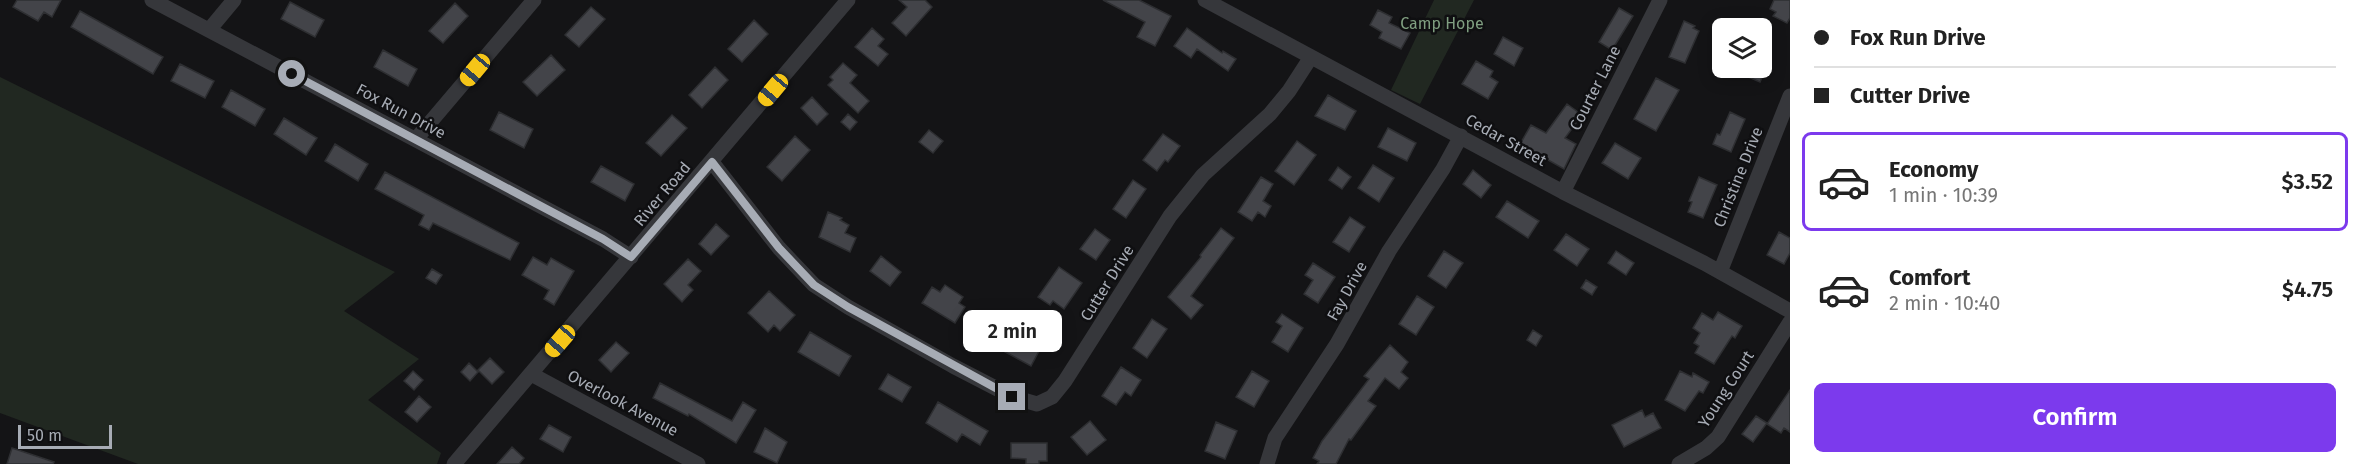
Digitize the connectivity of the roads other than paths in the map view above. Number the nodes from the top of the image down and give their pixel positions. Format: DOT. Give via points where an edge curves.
graph roads {
  1 [pos="152,0"];
  2 [pos="234,0"];
  3 [pos="534,0"];
  4 [pos="848,0"];
  5 [pos="1205,0"];
  6 [pos="1660,0"];
  7 [pos="209,30"];
  8 [pos="1311,57"];
  9 [pos="1790,96"];
  10 [pos="1461,136"];
  11 [pos="416,139"];
  12 [pos="712,162"];
  13 [pos="1563,192"];
  14 [pos="631,257"];
  15 [pos="1720,272"];
  16 [pos="1790,311"];
  17 [pos="1790,321"];
  18 [pos="531,374"];
  19 [pos="454,464"];
  20 [pos="698,464"];
  21 [pos="1267,464"];
  22 [pos="1679,464"];
  1 -- 7 [label="street, Fox Run Drive"];
  2 -- 7 [label="street"];
  3 -- 11 [label="street"];
  4 -- 12 [label="street, River Road"];
  5 -- 8 [label="street, Cedar Street"];
  6 -- 13 [label="street, Courter Lane"];
  7 -- 11 [label="street, Fox Run Drive"];
  8 -- 10 [label="street, Cedar Street"];
  8 -- 12 [label="street, Cutter Drive" via="1270,114 1203,175 1170,216 1065,381 1052,397 1037,404 1012,397 953,366 814,285 779,248"];
  9 -- 15 [label="street, Christine Drive"];
  10 -- 13 [label="street, Cedar Street"];
  10 -- 21 [label="street, Fay Drive" via="1337,344 1275,438"];
  11 -- 14 [label="street, Fox Run Drive"];
  12 -- 14 [label="street, River Road"];
  13 -- 15 [label="street, Cedar Street"];
  14 -- 18 [label="street, River Road"];
  15 -- 16 [label="street, Cedar Street"];
  17 -- 22 [label="street, Young Court" via="1718,438"];
  18 -- 19 [label="street, River Road"];
  18 -- 20 [label="street, Overlook Avenue"];
}
